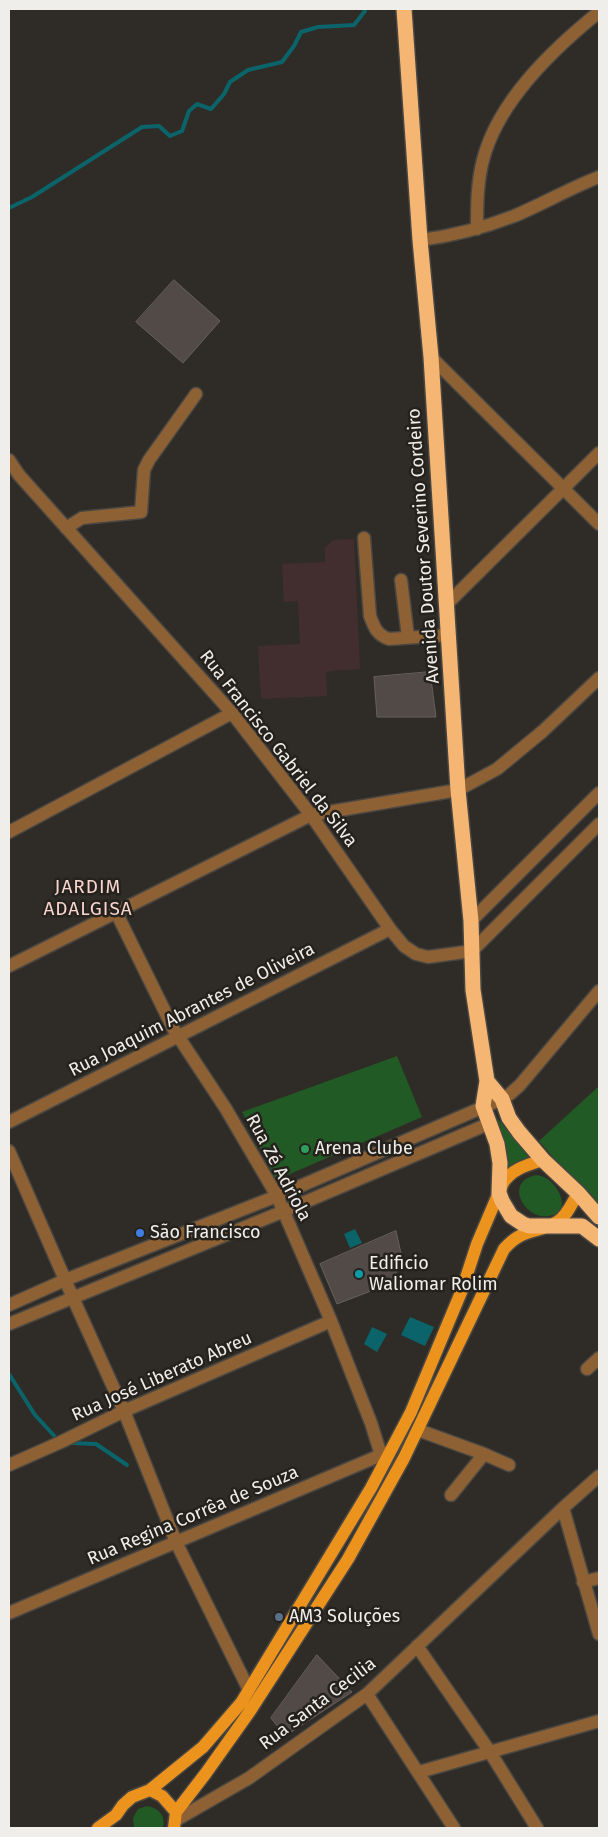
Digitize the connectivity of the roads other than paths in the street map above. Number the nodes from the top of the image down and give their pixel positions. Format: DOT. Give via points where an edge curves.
graph roads {
  1 [pos="404,9"];
  2 [pos="599,12"];
  3 [pos="599,178"];
  4 [pos="477,229"];
  5 [pos="420,240"];
  6 [pos="431,357"];
  7 [pos="196,394"];
  8 [pos="599,453"];
  9 [pos="9,460"];
  10 [pos="564,488"];
  11 [pos="599,524"];
  12 [pos="66,528"];
  13 [pos="364,538"];
  14 [pos="401,580"];
  15 [pos="446,606"];
  16 [pos="448,634"];
  17 [pos="408,638"];
  18 [pos="599,678"];
  19 [pos="232,713"];
  20 [pos="458,790"];
  21 [pos="599,793"];
  22 [pos="311,815"];
  23 [pos="599,824"];
  24 [pos="9,832"];
  25 [pos="116,912"];
  26 [pos="471,921"];
  27 [pos="390,930"];
  28 [pos="472,951"];
  29 [pos="9,966"];
  30 [pos="599,991"];
  31 [pos="178,1036"];
  32 [pos="487,1081"];
  33 [pos="502,1099"];
  34 [pos="483,1106"];
  35 [pos="9,1122"];
  36 [pos="488,1124"];
  37 [pos="9,1151"];
  38 [pos="543,1160"];
  39 [pos="499,1192"];
  40 [pos="578,1193"];
  41 [pos="277,1196"];
  42 [pos="284,1211"];
  43 [pos="599,1218"];
  44 [pos="549,1226"];
  45 [pos="599,1240"];
  46 [pos="65,1280"];
  47 [pos="72,1298"];
  48 [pos="9,1305"];
  49 [pos="331,1321"];
  50 [pos="9,1324"];
  51 [pos="599,1358"];
  52 [pos="587,1369"];
  53 [pos="124,1411"];
  54 [pos="418,1430"];
  55 [pos="385,1453"];
  56 [pos="484,1454"];
  57 [pos="9,1465"];
  58 [pos="509,1465"];
  59 [pos="599,1476"];
  60 [pos="451,1495"];
  61 [pos="563,1508"];
  62 [pos="176,1542"];
  63 [pos="599,1578"];
  64 [pos="583,1582"];
  65 [pos="9,1613"];
  66 [pos="599,1634"];
  67 [pos="417,1646"];
  68 [pos="249,1690"];
  69 [pos="367,1694"];
  70 [pos="599,1722"];
  71 [pos="490,1752"];
  72 [pos="419,1772"];
  73 [pos="150,1790"];
  74 [pos="116,1815"];
  75 [pos="175,1820"];
  76 [pos="98,1828"];
  77 [pos="118,1828"];
  78 [pos="454,1828"];
  79 [pos="537,1828"];
  1 -- 5 [label="highway, Avenida Doutor Severino Cordeiro"];
  2 -- 4 [label="street" via="571,34 536,70 494,130 483,158 478,184"];
  3 -- 4 [label="street"];
  4 -- 5 [label="street"];
  5 -- 6 [label="highway, Avenida Doutor Severino Cordeiro"];
  6 -- 10 [label="street"];
  6 -- 15 [label="highway, Avenida Doutor Severino Cordeiro"];
  7 -- 12 [label="street" via="144,470 141,512 82,518"];
  8 -- 10 [label="street"];
  9 -- 12 [label="street, Rua Francisco Gabriel da Silva" via="18,475"];
  10 -- 11 [label="street"];
  10 -- 15 [label="street"];
  12 -- 19 [label="street, Rua Francisco Gabriel da Silva"];
  13 -- 17 [label="street" via="370,616 374,628 389,639"];
  14 -- 17 [label="street"];
  15 -- 16 [label="highway, Avenida Doutor Severino Cordeiro"];
  16 -- 17 [label="street"];
  16 -- 20 [label="highway, Avenida Doutor Severino Cordeiro"];
  18 -- 20 [label="street" via="497,769"];
  19 -- 22 [label="street, Rua Francisco Gabriel da Silva"];
  19 -- 24 [label="street"];
  20 -- 22 [label="street"];
  20 -- 26 [label="highway, Avenida Doutor Severino Cordeiro"];
  21 -- 26 [label="street"];
  22 -- 25 [label="street"];
  22 -- 27 [label="street, Rua Francisco Gabriel da Silva"];
  23 -- 28 [label="street"];
  25 -- 29 [label="street"];
  25 -- 31 [label="street, Rua Zé Adriola"];
  26 -- 28 [label="highway, Avenida Doutor Severino Cordeiro"];
  27 -- 28 [label="street, Rua Francisco Gabriel da Silva" via="416,954 428,957"];
  27 -- 31 [label="street, Rua Joaquim Abrantes de Oliveira"];
  28 -- 32 [label="highway, Avenida Doutor Severino Cordeiro" via="473,990"];
  30 -- 33 [label="street" via="520,1085"];
  31 -- 35 [label="street, Rua Joaquim Abrantes de Oliveira"];
  31 -- 41 [label="street, Rua Zé Adriola"];
  32 -- 33 [label="highway"];
  32 -- 34 [label="highway, Avenida Doutor Severino Cordeiro"];
  33 -- 34 [label="street"];
  33 -- 38 [label="highway" via="509,1118"];
  34 -- 36 [label="highway, Avenida Doutor Severino Cordeiro"];
  34 -- 41 [label="street"];
  36 -- 39 [label="highway, Avenida Doutor Severino Cordeiro" via="497,1144"];
  36 -- 42 [label="street"];
  37 -- 46 [label="street"];
  38 -- 39 [label="main road" via="514,1171"];
  38 -- 40 [label="highway"];
  39 -- 44 [label="highway" via="517,1220 529,1226"];
  39 -- 55 [label="main road" via="411,1412"];
  40 -- 43 [label="highway"];
  40 -- 44 [label="main road" via="563,1217"];
  41 -- 42 [label="street, Rua Zé Adriola"];
  41 -- 46 [label="street"];
  42 -- 47 [label="street"];
  42 -- 49 [label="street, Rua Zé Adriola"];
  44 -- 45 [label="highway" via="582,1226"];
  44 -- 54 [label="main road" via="517,1237 504,1249"];
  46 -- 47 [label="street"];
  46 -- 48 [label="street"];
  47 -- 50 [label="street"];
  47 -- 53 [label="street"];
  49 -- 53 [label="street, Rua José Liberato Abreu"];
  49 -- 55 [label="street, Rua Zé Adriola"];
  51 -- 52 [label="street"];
  53 -- 57 [label="street, Rua José Liberato Abreu"];
  53 -- 62 [label="street"];
  54 -- 56 [label="street"];
  54 -- 75 [label="main road" via="348,1560"];
  55 -- 62 [label="street, Rua Regina Corrêa de Souza"];
  55 -- 68 [label="main road" via="371,1488"];
  56 -- 58 [label="street"];
  56 -- 60 [label="street"];
  59 -- 61 [label="street, Rua Santa Cecilia"];
  61 -- 64 [label="street"];
  61 -- 67 [label="street, Rua Santa Cecilia"];
  62 -- 65 [label="street, Rua Regina Corrêa de Souza"];
  62 -- 68 [label="street"];
  63 -- 64 [label="street"];
  64 -- 66 [label="street"];
  67 -- 69 [label="street, Rua Santa Cecilia"];
  67 -- 71 [label="street"];
  68 -- 73 [label="main road" via="203,1748"];
  69 -- 72 [label="street"];
  69 -- 75 [label="street, Rua Santa Cecilia" via="249,1778"];
  70 -- 71 [label="street"];
  71 -- 72 [label="street"];
  71 -- 79 [label="street"];
  72 -- 78 [label="street"];
  73 -- 74 [label="main road" via="132,1797"];
  73 -- 75 [label="main road" via="162,1796"];
  74 -- 76 [label="main road"];
  74 -- 77 [label="main road"];
}
